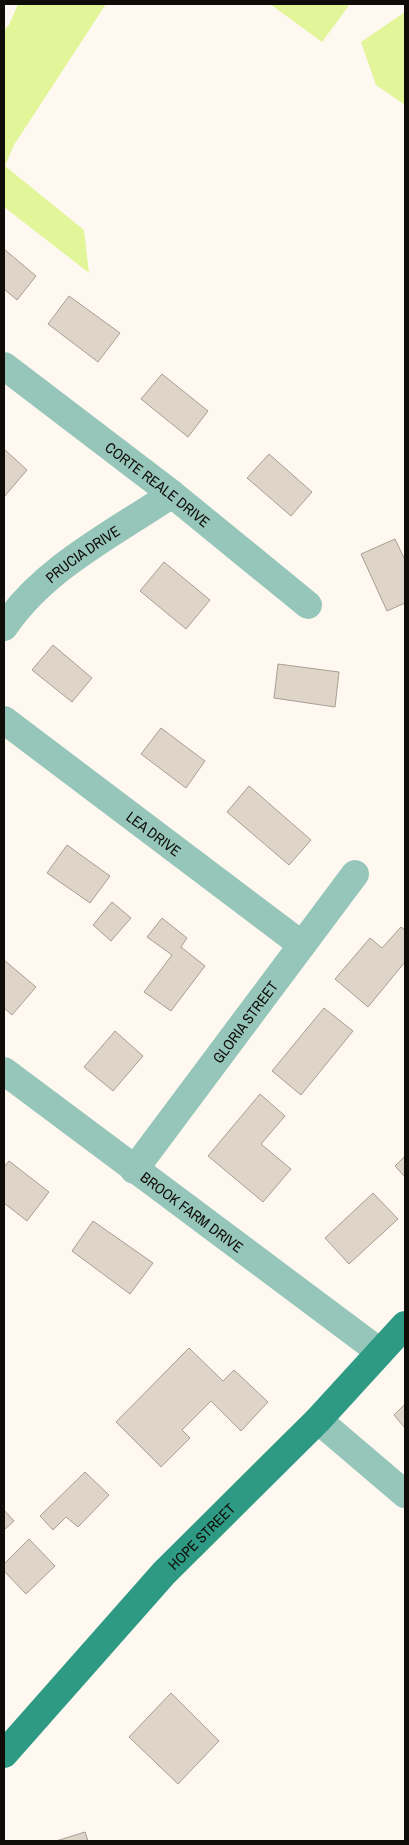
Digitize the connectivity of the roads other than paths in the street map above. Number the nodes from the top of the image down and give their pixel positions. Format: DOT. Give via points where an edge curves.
graph roads {
  1 [pos="4,366"];
  2 [pos="172,494"];
  3 [pos="308,604"];
  4 [pos="4,627"];
  5 [pos="4,720"];
  6 [pos="355,874"];
  7 [pos="302,946"];
  8 [pos="4,1072"];
  9 [pos="134,1170"];
  10 [pos="405,1325"];
  11 [pos="380,1352"];
  12 [pos="318,1420"];
  13 [pos="405,1494"];
  14 [pos="4,1754"];
  1 -- 2 [label="street, CORTE REALE DRIVE"];
  2 -- 3 [label="street, CORTE REALE DRIVE"];
  2 -- 4 [label="street, PRUCIA DRIVE" via="77,556 35,588"];
  5 -- 7 [label="street, LEA DRIVE"];
  6 -- 7 [label="street, GLORIA STREET"];
  7 -- 9 [label="street, GLORIA STREET"];
  8 -- 9 [label="street, BROOK FARM DRIVE"];
  9 -- 11 [label="street, BROOK FARM DRIVE"];
  10 -- 11 [label="main road, HOPE STREET"];
  11 -- 12 [label="main road, HOPE STREET"];
  12 -- 13 [label="street"];
  12 -- 14 [label="main road, HOPE STREET" via="164,1573"];
}
